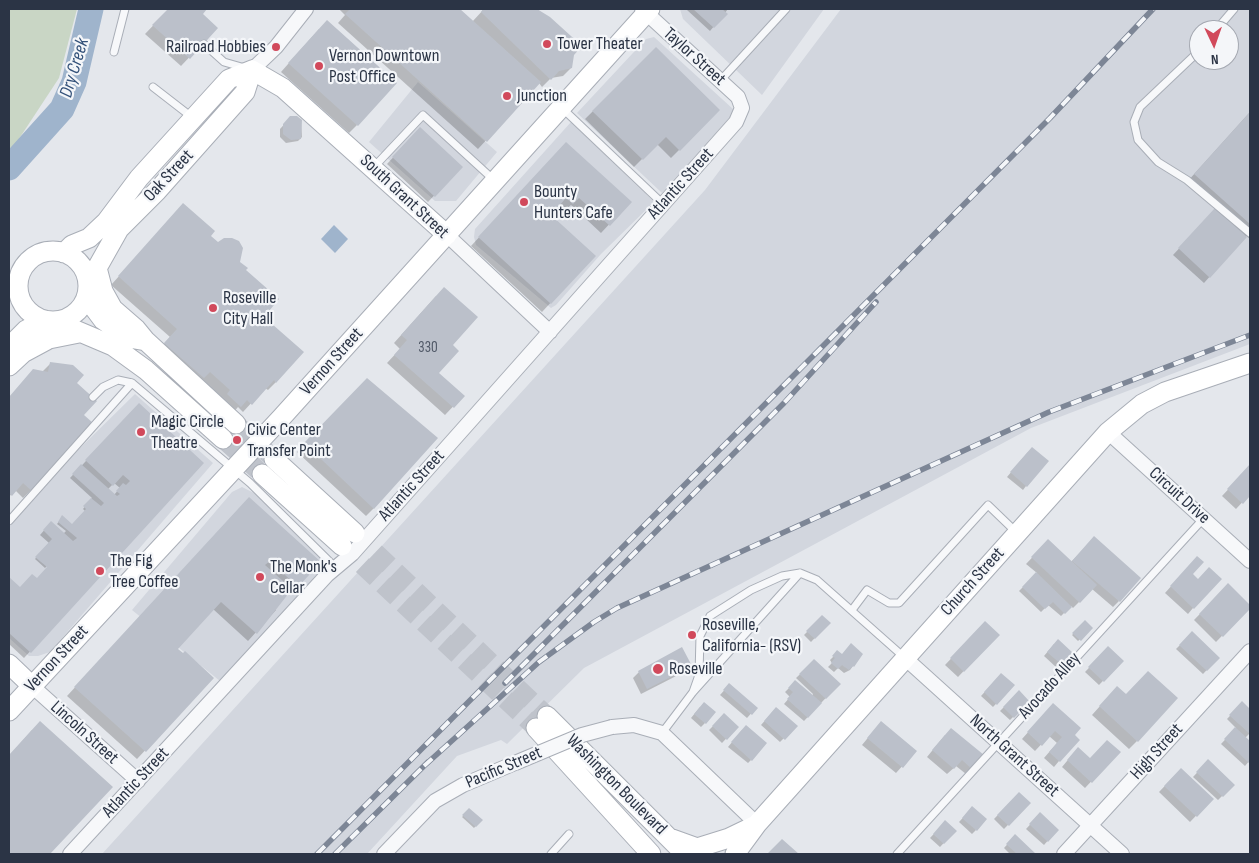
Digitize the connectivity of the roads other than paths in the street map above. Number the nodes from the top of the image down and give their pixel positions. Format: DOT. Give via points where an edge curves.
graph roads {
  1 [pos="125,9"];
  2 [pos="306,9"];
  3 [pos="786,9"];
  4 [pos="1234,9"];
  5 [pos="646,10"];
  6 [pos="1225,20"];
  7 [pos="204,44"];
  8 [pos="114,52"];
  9 [pos="1189,60"];
  10 [pos="252,70"];
  11 [pos="720,81"];
  12 [pos="153,87"];
  13 [pos="562,108"];
  14 [pos="742,108"];
  15 [pos="193,118"];
  16 [pos="373,168"];
  17 [pos="496,181"];
  18 [pos="663,204"];
  19 [pos="1250,233"];
  20 [pos="447,236"];
  21 [pos="64,253"];
  22 [pos="98,268"];
  23 [pos="88,289"];
  24 [pos="13,294"];
  25 [pos="50,321"];
  26 [pos="550,332"];
  27 [pos="79,333"];
  28 [pos="146,341"];
  29 [pos="9,347"];
  30 [pos="1250,363"];
  31 [pos="9,366"];
  32 [pos="132,383"];
  33 [pos="93,397"];
  34 [pos="236,424"];
  35 [pos="1108,432"];
  36 [pos="223,439"];
  37 [pos="274,458"];
  38 [pos="234,468"];
  39 [pos="262,474"];
  40 [pos="1204,518"];
  41 [pos="9,521"];
  42 [pos="1017,533"];
  43 [pos="1250,561"];
  44 [pos="336,568"];
  45 [pos="800,573"];
  46 [pos="852,610"];
  47 [pos="1250,651"];
  48 [pos="905,658"];
  49 [pos="9,664"];
  50 [pos="32,686"];
  51 [pos="693,692"];
  52 [pos="9,711"];
  53 [pos="662,733"];
  54 [pos="999,743"];
  55 [pos="138,781"];
  56 [pos="599,796"];
  57 [pos="757,824"];
  58 [pos="1090,826"];
  59 [pos="569,834"];
  60 [pos="670,838"];
  61 [pos="70,854"];
  62 [pos="384,854"];
  63 [pos="551,854"];
  64 [pos="636,854"];
  65 [pos="651,854"];
  66 [pos="685,854"];
  67 [pos="736,854"];
  68 [pos="897,854"];
  69 [pos="1064,854"];
  70 [pos="1122,854"];
  1 -- 8 [label="lane"];
  2 -- 10 [label="street, Oak Street" via="276,47"];
  3 -- 11 [label="lane"];
  4 -- 6 [label="lane"];
  5 -- 11 [label="street, Taylor Street"];
  5 -- 13 [label="main road, Vernon Street"];
  7 -- 10 [label="lane" via="224,62"];
  9 -- 19 [label="lane" via="1140,107 1134,122 1138,140 1158,162 1186,180"];
  10 -- 15 [label="main road, Oak Street" via="229,79"];
  10 -- 16 [label="main road, South Grant Street" via="282,88"];
  10 -- 22 [label="main road, Oak Street" via="245,92 119,229"];
  11 -- 14 [label="street, Taylor Street" via="738,97"];
  12 -- 15 [label="lane"];
  13 -- 17 [label="main road, Vernon Street"];
  13 -- 18 [label="lane"];
  14 -- 18 [label="street, Atlantic Street" via="736,122"];
  15 -- 21 [label="main road, Oak Street" via="139,178 106,222"];
  16 -- 17 [label="lane" via="423,115"];
  16 -- 20 [label="main road, South Grant Street"];
  17 -- 20 [label="main road, Vernon Street"];
  18 -- 26 [label="street, Atlantic Street"];
  20 -- 26 [label="street, South Grant Street"];
  20 -- 38 [label="main road, Vernon Street"];
  21 -- 23 [label="main road" via="82,267"];
  21 -- 24 [label="main road" via="51,251 34,256 22,270"];
  22 -- 23 [label="main road, Oak Street"];
  22 -- 28 [label="main road" via="103,291 113,309"];
  23 -- 25 [label="main road" via="79,310 72,316"];
  23 -- 28 [label="main road" via="92,304 102,320 129,338"];
  24 -- 25 [label="main road" via="29,312"];
  25 -- 27 [label="main road"];
  25 -- 29 [label="main road" via="26,330"];
  26 -- 44 [label="street, Atlantic Street"];
  27 -- 31 [label="main road" via="49,339 23,353"];
  27 -- 36 [label="main road" via="113,346 146,370"];
  28 -- 34 [label="main road"];
  30 -- 35 [label="main road, Church Street" via="1165,392 1142,404"];
  32 -- 33 [label="lane" via="118,380 103,387"];
  32 -- 38 [label="lane"];
  32 -- 41 [label="lane"];
  35 -- 40 [label="street, Circuit Drive"];
  35 -- 42 [label="main road, Church Street"];
  37 -- 39 [label="main road" via="348,539"];
  38 -- 44 [label="lane"];
  38 -- 50 [label="main road, Vernon Street"];
  40 -- 43 [label="street, Circuit Drive"];
  40 -- 54 [label="lane, Avocado Alley"];
  42 -- 46 [label="lane" via="988,505 899,603 890,603 867,590"];
  42 -- 48 [label="main road, Church Street"];
  44 -- 55 [label="street, Atlantic Street"];
  45 -- 46 [label="lane" via="817,580"];
  45 -- 51 [label="lane"];
  45 -- 51 [label="lane" via="782,576 751,590 710,616 700,636 699,675"];
  46 -- 48 [label="lane"];
  47 -- 58 [label="street, High Street"];
  48 -- 54 [label="street, North Grant Street"];
  48 -- 57 [label="main road, Church Street"];
  49 -- 50 [label="main road, Lincoln Street"];
  50 -- 52 [label="main road, Vernon Street"];
  50 -- 55 [label="street, Lincoln Street"];
  51 -- 53 [label="lane"];
  53 -- 57 [label="street, Pacific Street"];
  53 -- 62 [label="street, Pacific Street, bridge" via="634,725 612,726 582,735 463,785 435,801"];
  54 -- 58 [label="street, North Grant Street"];
  54 -- 68 [label="lane, Avocado Alley"];
  55 -- 61 [label="street, Atlantic Street"];
  56 -- 60 [label="main road, Washington Boulevard" via="542,722"];
  56 -- 64 [label="main road" via="605,819"];
  56 -- 65 [label="main road, Washington Boulevard"];
  57 -- 60 [label="main road" via="729,838 697,848"];
  57 -- 67 [label="main road, Church Street"];
  58 -- 69 [label="street, High Street"];
  58 -- 70 [label="street, North Grant Street"];
  59 -- 63 [label="lane"];
  60 -- 66 [label="main road, Washington Boulevard"];
}
